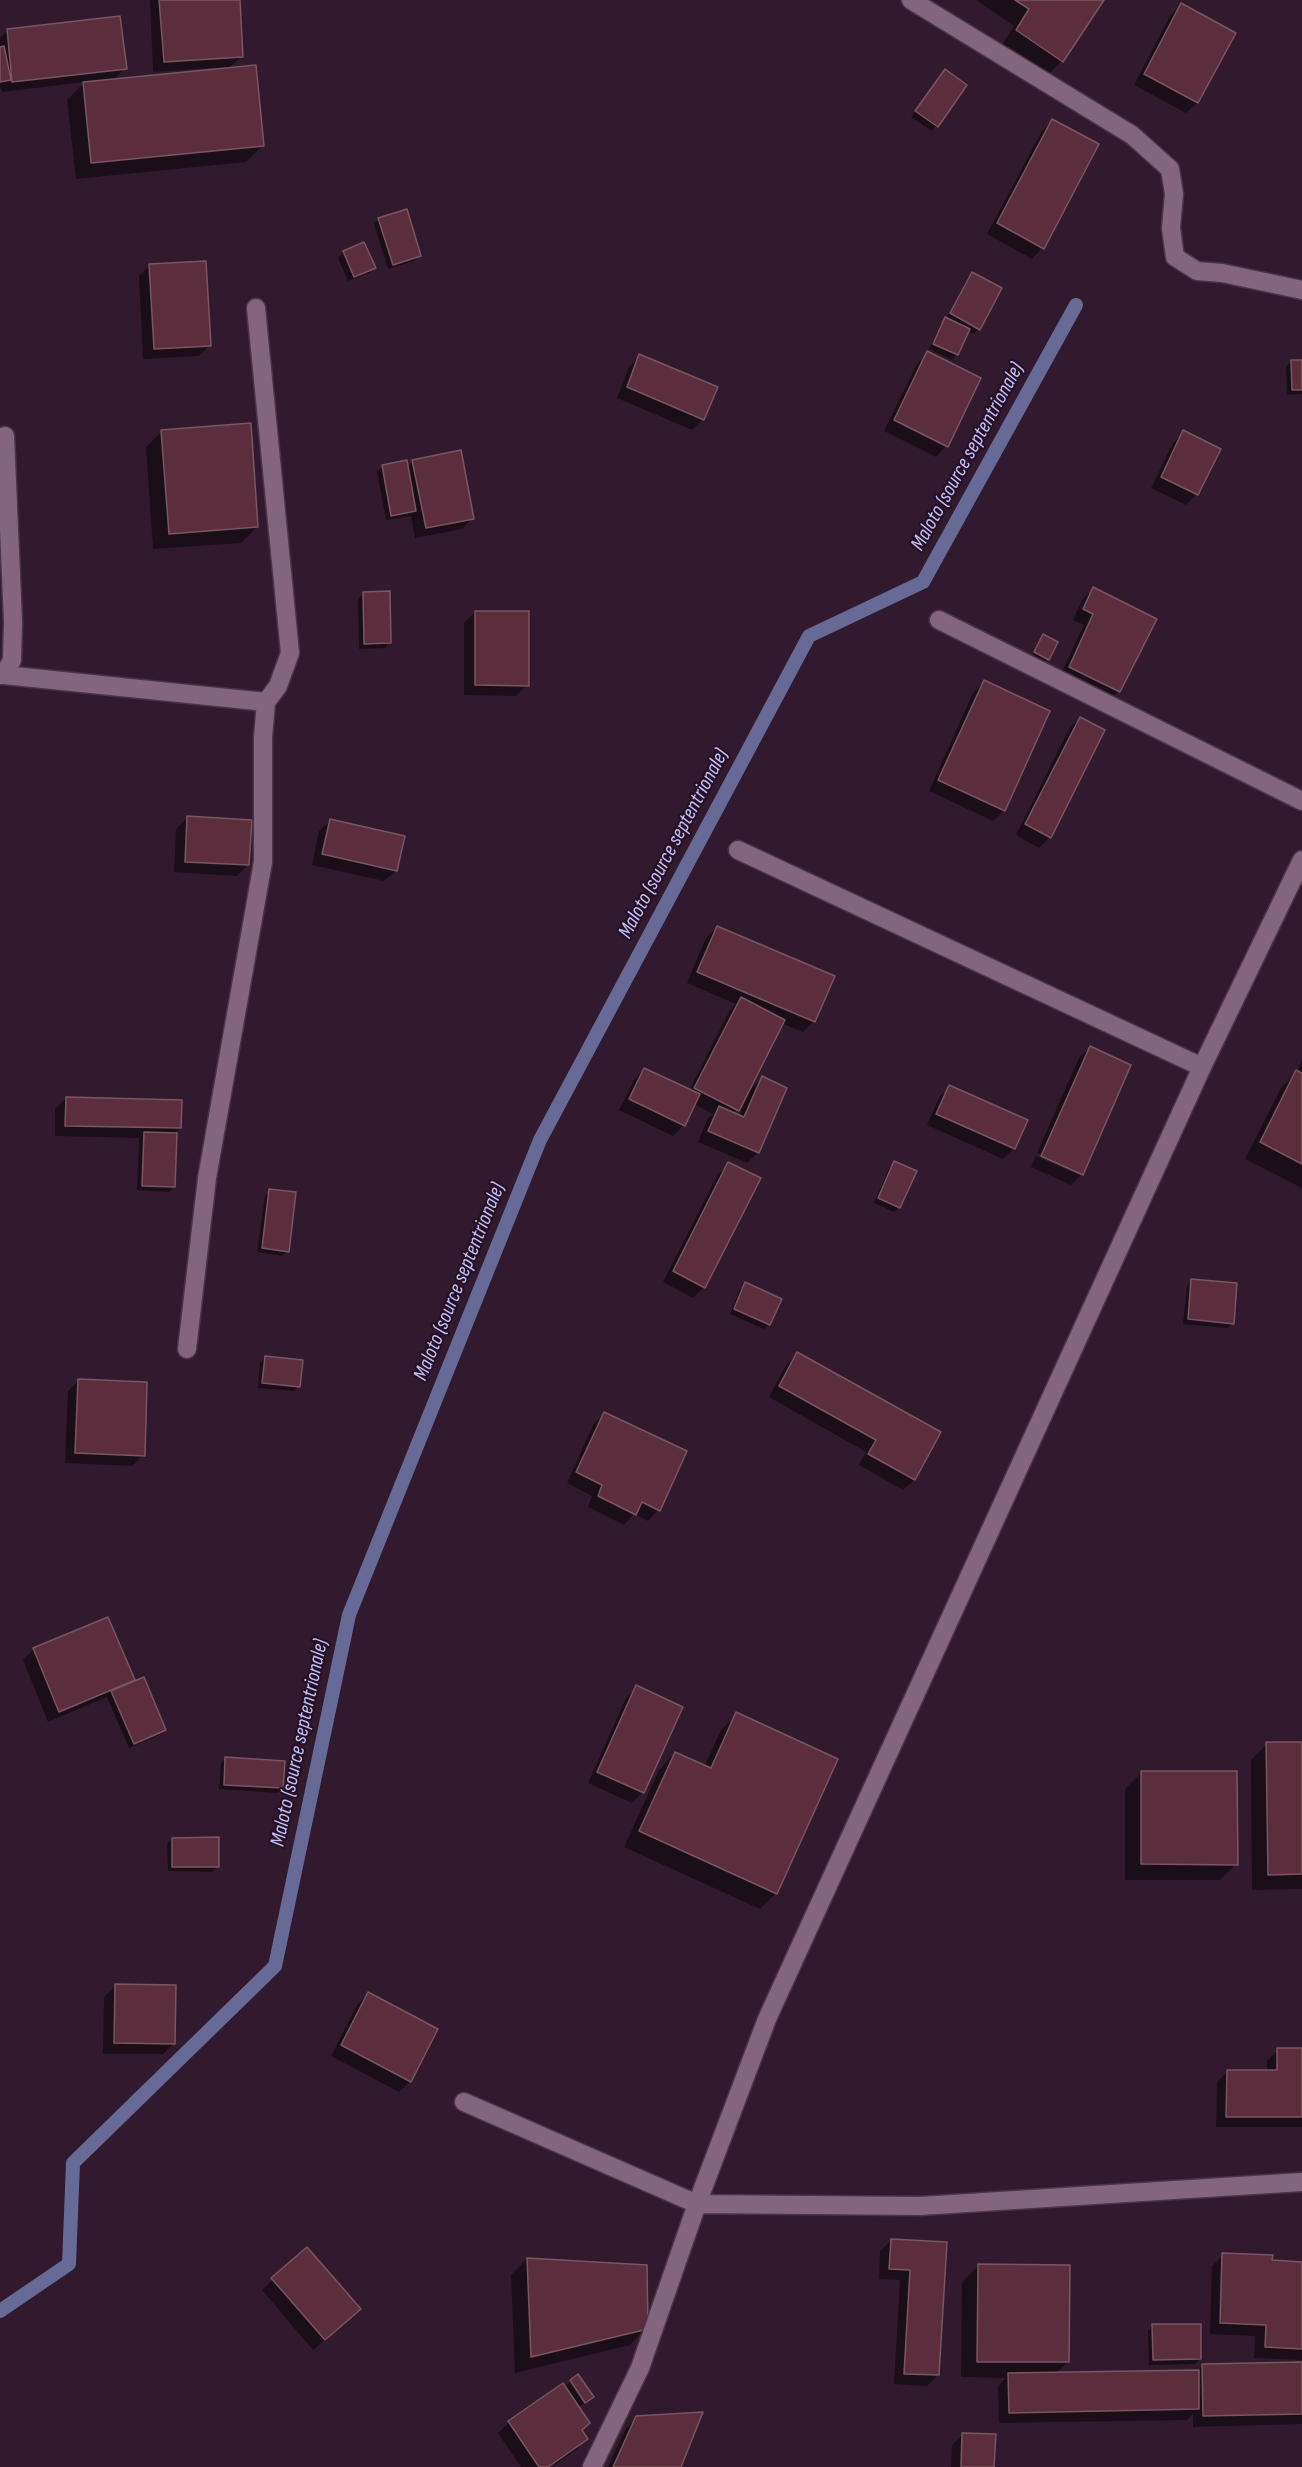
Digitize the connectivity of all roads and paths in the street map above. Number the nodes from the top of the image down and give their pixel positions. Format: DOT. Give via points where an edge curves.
graph roads {
  1 [pos="911,0"];
  2 [pos="1302,290"];
  3 [pos="256,308"];
  4 [pos="5,436"];
  5 [pos="939,620"];
  6 [pos="2,675"];
  7 [pos="266,702"];
  8 [pos="1302,801"];
  9 [pos="738,850"];
  10 [pos="1302,860"];
  11 [pos="1202,1067"];
  12 [pos="187,1349"];
  13 [pos="464,2102"];
  14 [pos="1302,2182"];
  15 [pos="697,2204"];
  16 [pos="592,2467"];
  1 -- 2 [label="street" via="1132,135 1156,155 1170,169 1175,257 1197,271"];
  3 -- 7 [label="street" via="290,652 278,686"];
  4 -- 6 [label="street" via="13,622 12,660"];
  5 -- 8 [label="street"];
  6 -- 7 [label="street"];
  7 -- 12 [label="street" via="263,862 207,1178"];
  9 -- 11 [label="street"];
  10 -- 11 [label="street"];
  11 -- 15 [label="street" via="767,2019"];
  13 -- 15 [label="street"];
  14 -- 15 [label="street" via="920,2206"];
  15 -- 16 [label="street" via="640,2368"];
}
